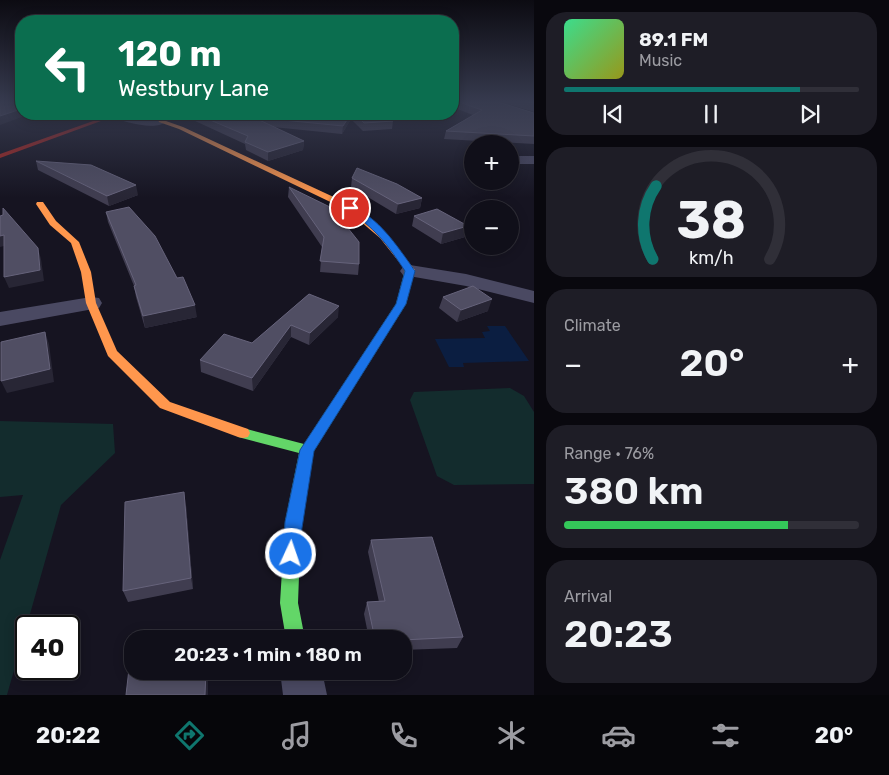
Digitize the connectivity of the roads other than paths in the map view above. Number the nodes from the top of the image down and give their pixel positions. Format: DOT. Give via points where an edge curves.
graph roads {
  1 [pos="37,133"];
  2 [pos="62,133"];
  3 [pos="192,133"];
  4 [pos="0,146"];
  5 [pos="0,156"];
  6 [pos="519,160"];
  7 [pos="534,160"];
  8 [pos="40,204"];
  9 [pos="410,271"];
  10 [pos="534,297"];
  11 [pos="91,303"];
  12 [pos="0,319"];
  13 [pos="307,450"];
  14 [pos="294,630"];
  15 [pos="303,680"];
  16 [pos="305,695"];
  1 -- 4 [label="street"];
  2 -- 5 [label="street"];
  3 -- 9 [label="street" via="350,208 386,236"];
  6 -- 7 [label="street"];
  8 -- 11 [label="street" via="53,223 75,242 86,272"];
  9 -- 10 [label="street" via="466,280"];
  9 -- 13 [label="street" via="401,304"];
  11 -- 12 [label="street"];
  11 -- 13 [label="street" via="112,353 165,405 229,430"];
  13 -- 14 [label="street" via="293,522 289,603"];
  15 -- 16 [label="street"];
}
